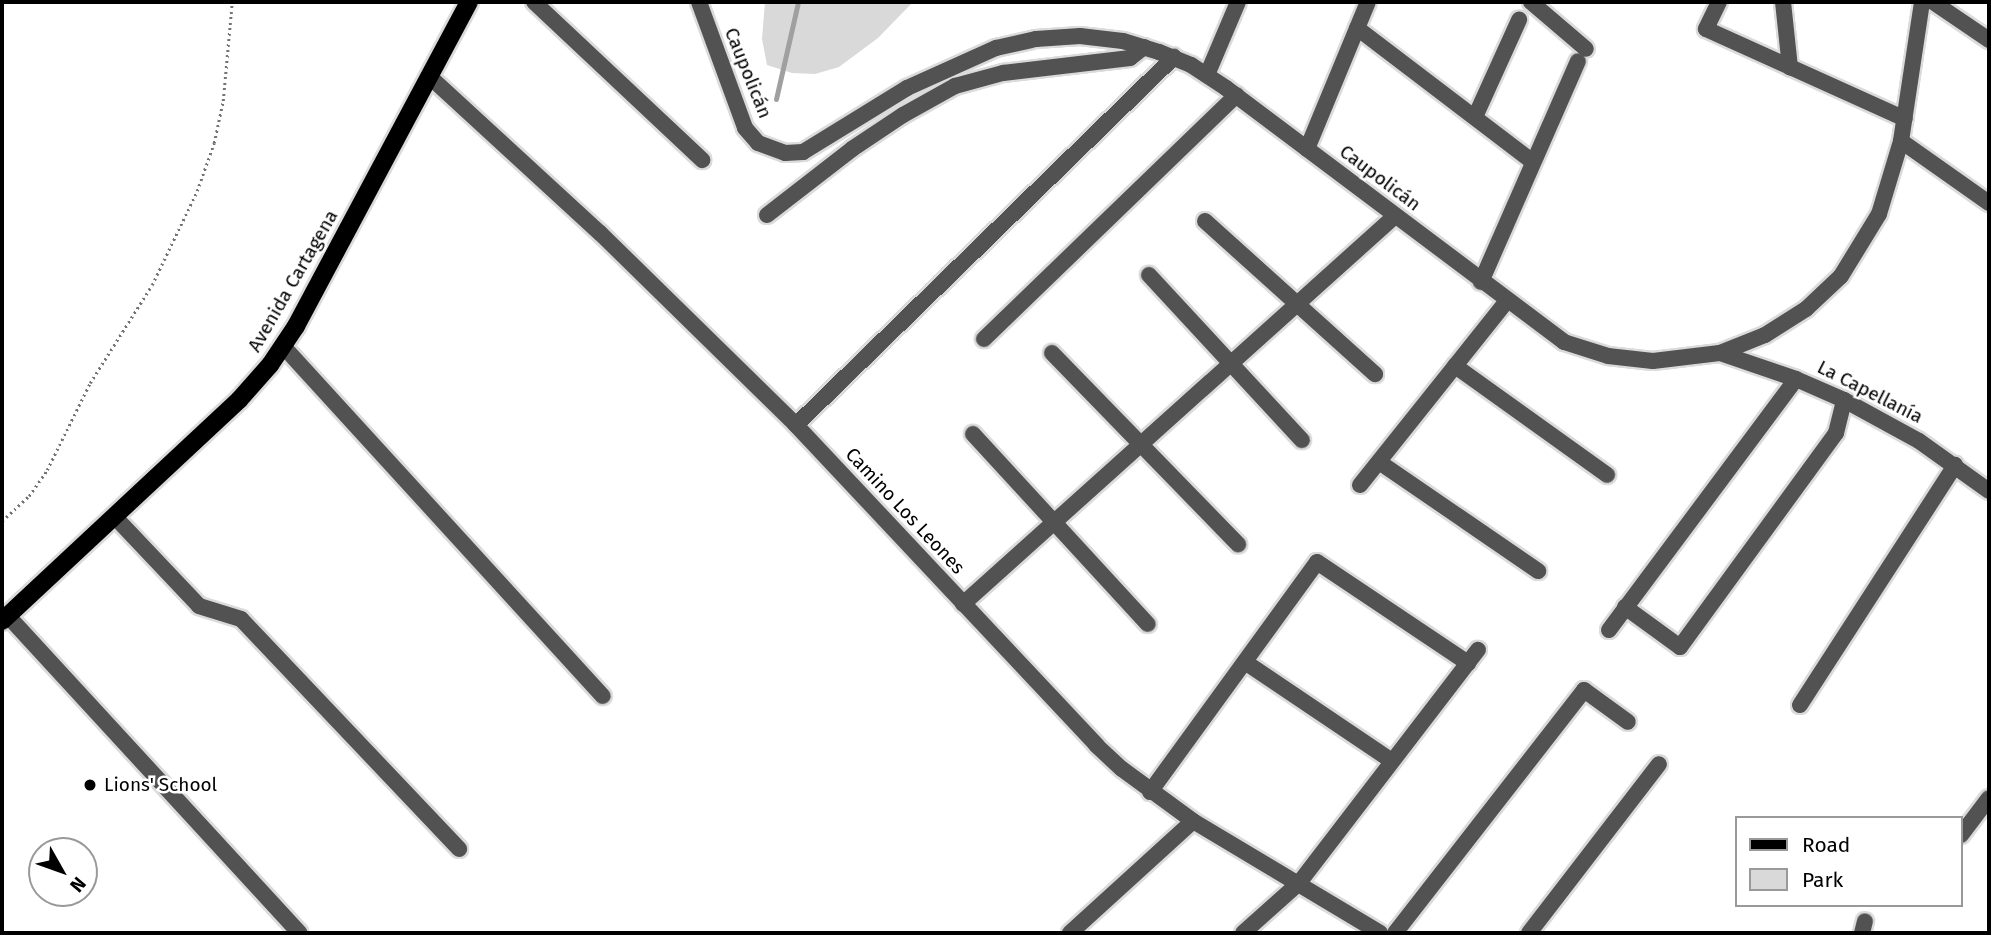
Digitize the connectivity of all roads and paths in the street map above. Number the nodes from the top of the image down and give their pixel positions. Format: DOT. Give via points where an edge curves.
graph roads {
  1 [pos="232,2"];
  2 [pos="469,2"];
  3 [pos="534,2"];
  4 [pos="699,2"];
  5 [pos="1238,2"];
  6 [pos="1368,2"];
  7 [pos="1531,2"];
  8 [pos="1719,2"];
  9 [pos="1783,2"];
  10 [pos="1922,2"];
  11 [pos="1933,2"];
  12 [pos="1519,20"];
  13 [pos="1357,28"];
  14 [pos="1989,40"];
  15 [pos="1144,47"];
  16 [pos="1174,57"];
  17 [pos="1790,68"];
  18 [pos="1207,75"];
  19 [pos="429,76"];
  20 [pos="1237,95"];
  21 [pos="1475,117"];
  22 [pos="1905,119"];
  23 [pos="1901,141"];
  24 [pos="1307,149"];
  25 [pos="702,160"];
  26 [pos="1533,162"];
  27 [pos="1989,203"];
  28 [pos="767,215"];
  29 [pos="1395,216"];
  30 [pos="1205,221"];
  31 [pos="1149,275"];
  32 [pos="1481,282"];
  33 [pos="1507,301"];
  34 [pos="1298,305"];
  35 [pos="984,339"];
  36 [pos="284,346"];
  37 [pos="1052,353"];
  38 [pos="1720,353"];
  39 [pos="1233,363"];
  40 [pos="1455,366"];
  41 [pos="1375,374"];
  42 [pos="1796,379"];
  43 [pos="1844,400"];
  44 [pos="796,425"];
  45 [pos="973,434"];
  46 [pos="1302,440"];
  47 [pos="1142,445"];
  48 [pos="1379,462"];
  49 [pos="1955,465"];
  50 [pos="1607,475"];
  51 [pos="1360,485"];
  52 [pos="1989,491"];
  53 [pos="114,516"];
  54 [pos="2,521"];
  55 [pos="1054,523"];
  56 [pos="1238,544"];
  57 [pos="1538,571"];
  58 [pos="963,604"];
  59 [pos="1625,607"];
  60 [pos="5,619"];
  61 [pos="1147,624"];
  62 [pos="1609,630"];
  63 [pos="1245,662"];
  64 [pos="603,696"];
  65 [pos="1800,705"];
  66 [pos="1628,722"];
  67 [pos="1392,761"];
  68 [pos="1659,764"];
  69 [pos="1150,792"];
  70 [pos="1989,798"];
  71 [pos="1193,821"];
  72 [pos="1963,832"];
  73 [pos="459,849"];
  74 [pos="1299,883"];
  75 [pos="300,933"];
  76 [pos="1070,933"];
  77 [pos="1243,933"];
  78 [pos="1380,933"];
  79 [pos="1395,933"];
  80 [pos="1529,933"];
  1 -- 54 [label="path" via="220,118 197,191 152,285 90,383 47,470 29,496"];
  2 -- 19 [label="main road, Avenida Cartagena"];
  3 -- 25 [label="street"];
  4 -- 15 [label="street, Caupolicán" via="745,128 767,148 785,153 803,152 907,88 996,48 1080,36"];
  5 -- 18 [label="street"];
  6 -- 13 [label="street"];
  7 -- 26 [label="street" via="1582,55"];
  8 -- 17 [label="street" via="1706,29"];
  9 -- 17 [label="street"];
  10 -- 22 [label="street, Caupolicán"];
  11 -- 14 [label="street"];
  12 -- 21 [label="street"];
  13 -- 21 [label="street"];
  13 -- 24 [label="street"];
  15 -- 16 [label="street, Caupolicán"];
  15 -- 28 [label="street" via="1130,58 1003,73 955,86 852,149"];
  16 -- 18 [label="street, Caupolicán"];
  16 -- 44 [label="street"];
  17 -- 22 [label="street"];
  18 -- 20 [label="street, Caupolicán"];
  19 -- 36 [label="main road, Avenida Cartagena"];
  19 -- 44 [label="street, Camino Los Leones" via="600,233"];
  20 -- 24 [label="street, Caupolicán"];
  20 -- 35 [label="street"];
  21 -- 26 [label="street"];
  22 -- 23 [label="street, Caupolicán"];
  23 -- 27 [label="street"];
  23 -- 38 [label="street, Caupolicán" via="1879,214 1841,276 1786,323"];
  24 -- 29 [label="street, Caupolicán"];
  26 -- 32 [label="street"];
  29 -- 32 [label="street, Caupolicán"];
  29 -- 34 [label="street"];
  30 -- 34 [label="street"];
  31 -- 39 [label="street"];
  32 -- 33 [label="street, Caupolicán"];
  33 -- 38 [label="street, Caupolicán" via="1564,342 1608,356 1675,361"];
  33 -- 40 [label="street"];
  34 -- 39 [label="street"];
  34 -- 41 [label="street"];
  36 -- 53 [label="main road, Avenida Cartagena" via="239,400"];
  36 -- 64 [label="street"];
  37 -- 47 [label="street"];
  38 -- 42 [label="street, La Capellanía"];
  39 -- 46 [label="street"];
  39 -- 47 [label="street"];
  40 -- 48 [label="street"];
  40 -- 50 [label="street"];
  42 -- 43 [label="street, La Capellanía"];
  42 -- 59 [label="street"];
  43 -- 49 [label="street, La Capellanía"];
  43 -- 59 [label="street" via="1836,433 1681,647"];
  44 -- 58 [label="street, Camino Los Leones"];
  45 -- 55 [label="street"];
  47 -- 55 [label="street"];
  47 -- 56 [label="street"];
  48 -- 51 [label="street"];
  48 -- 57 [label="street"];
  49 -- 52 [label="street, La Capellanía"];
  49 -- 65 [label="street"];
  53 -- 60 [label="main road, Avenida Cartagena"];
  53 -- 73 [label="street" via="200,606 241,619"];
  55 -- 58 [label="street"];
  55 -- 61 [label="street"];
  58 -- 69 [label="street, Camino Los Leones" via="1096,745"];
  59 -- 62 [label="street"];
  60 -- 75 [label="street"];
  63 -- 67 [label="street"];
  63 -- 67 [label="street" via="1317,562 1473,657"];
  63 -- 69 [label="street"];
  66 -- 79 [label="street" via="1584,690"];
  67 -- 74 [label="street"];
  68 -- 80 [label="street"];
  69 -- 71 [label="street, Camino Los Leones"];
  70 -- 72 [label="street"];
  71 -- 74 [label="street, Camino Los Leones"];
  71 -- 76 [label="street"];
  74 -- 77 [label="street"];
  74 -- 78 [label="street, Camino Los Leones"];
}
